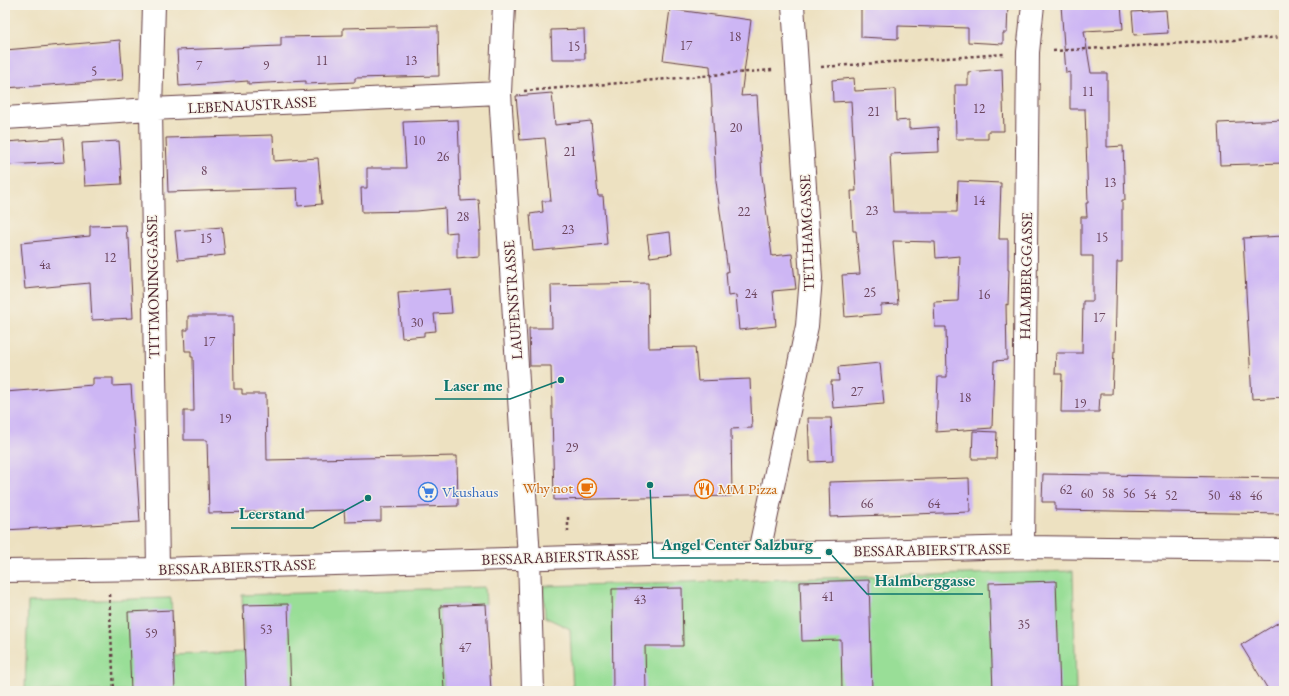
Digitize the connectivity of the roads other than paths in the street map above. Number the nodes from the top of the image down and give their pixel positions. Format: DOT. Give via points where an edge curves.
graph roads {
  1 [pos="154,5"];
  2 [pos="504,5"];
  3 [pos="793,5"];
  4 [pos="1033,5"];
  5 [pos="500,93"];
  6 [pos="151,109"];
  7 [pos="5,118"];
  8 [pos="1023,547"];
  9 [pos="1284,550"];
  10 [pos="759,552"];
  11 [pos="529,558"];
  12 [pos="158,569"];
  13 [pos="5,571"];
  14 [pos="533,691"];
  1 -- 6 [label="street, TITTMONINGGASSE"];
  2 -- 5 [label="street, LAUFENSTRASSE"];
  3 -- 10 [label="street, TETLHAMGASSE" via="812,278 807,326"];
  4 -- 8 [label="street, HALMBERGGASSE" via="1028,52"];
  5 -- 6 [label="street, LEBENAUSTRASSE"];
  5 -- 11 [label="street, LAUFENSTRASSE"];
  6 -- 7 [label="street, LEBENAUSTRASSE"];
  6 -- 12 [label="street, TITTMONINGGASSE"];
  8 -- 9 [label="street, BESSARABIERSTRASSE"];
  8 -- 10 [label="street, BESSARABIERSTRASSE"];
  10 -- 11 [label="street, BESSARABIERSTRASSE"];
  11 -- 12 [label="street, BESSARABIERSTRASSE"];
  11 -- 14 [label="street, LAUFENSTRASSE"];
  12 -- 13 [label="street, BESSARABIERSTRASSE"];
}
